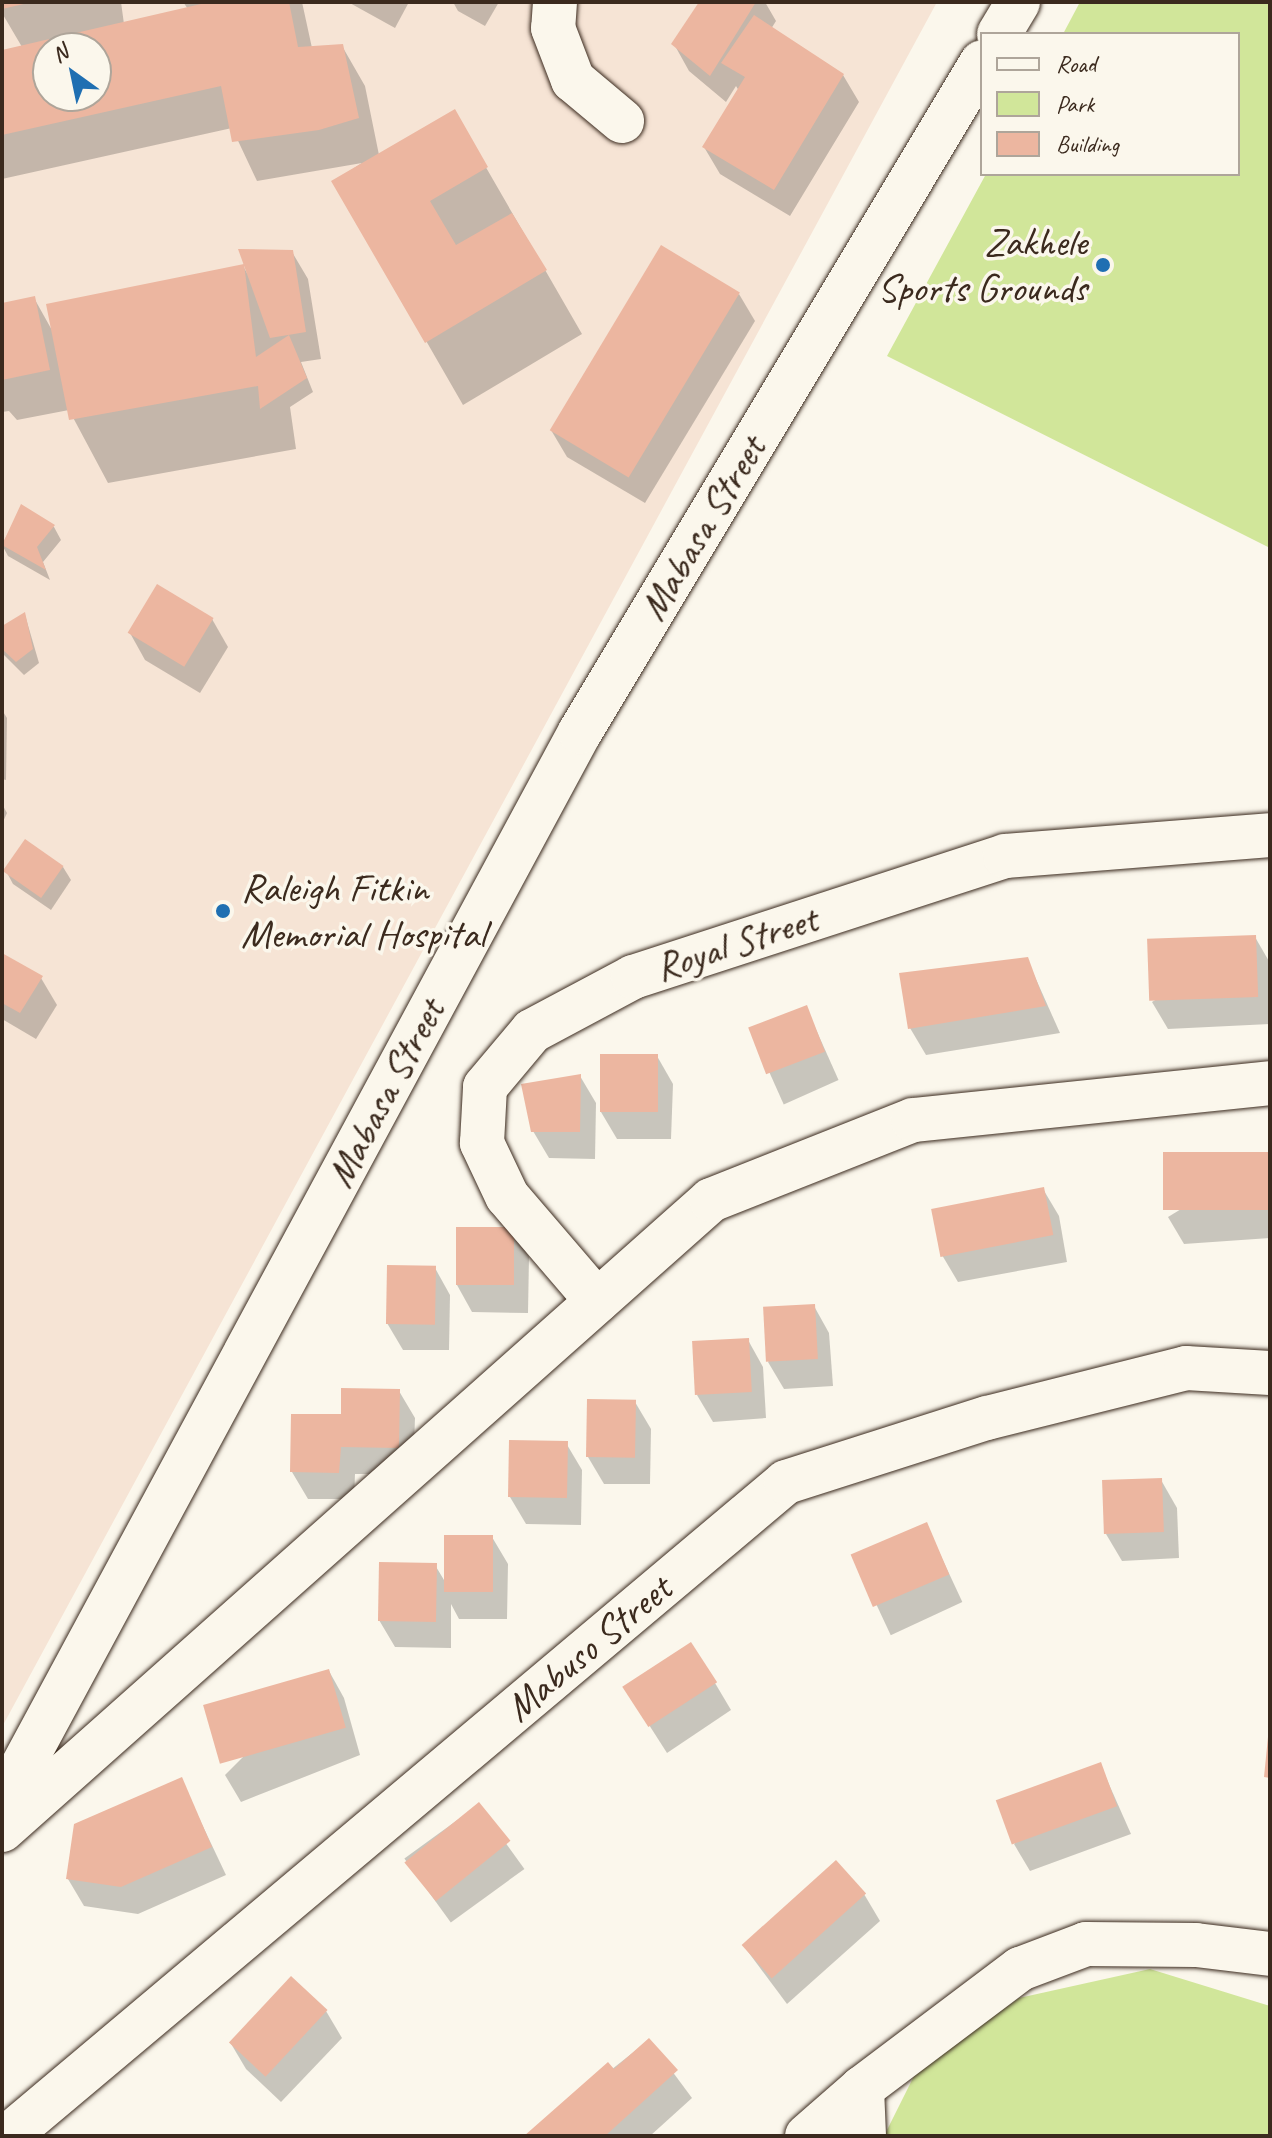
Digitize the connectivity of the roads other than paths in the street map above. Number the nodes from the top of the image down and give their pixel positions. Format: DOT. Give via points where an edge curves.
graph roads {
  1 [pos="555,2"];
  2 [pos="1018,2"];
  3 [pos="1000,32"];
  4 [pos="980,65"];
  5 [pos="622,121"];
  6 [pos="1270,835"];
  7 [pos="1270,1083"];
  8 [pos="597,1301"];
  9 [pos="1270,1373"];
  10 [pos="2,1804"];
  11 [pos="2,1830"];
  12 [pos="1270,1954"];
  13 [pos="862,2088"];
  14 [pos="8,2136"];
  15 [pos="807,2136"];
  16 [pos="864,2136"];
  1 -- 5 [label="street" via="553,28 573,80"];
  2 -- 3 [label="street"];
  4 -- 10 [label="street, Mabasa Street" via="580,732"];
  6 -- 8 [label="street, Royal Street" via="1005,856 633,977 532,1031 485,1087 482,1143 507,1196"];
  7 -- 8 [label="street" via="913,1120 711,1200"];
  8 -- 11 [label="street"];
  9 -- 14 [label="street, Mabuso Street" via="1186,1368 987,1418 786,1482"];
  12 -- 13 [label="street" via="1196,1945 1086,1944 1020,1969"];
  13 -- 15 [label="street"];
  13 -- 16 [label="street"];
}
